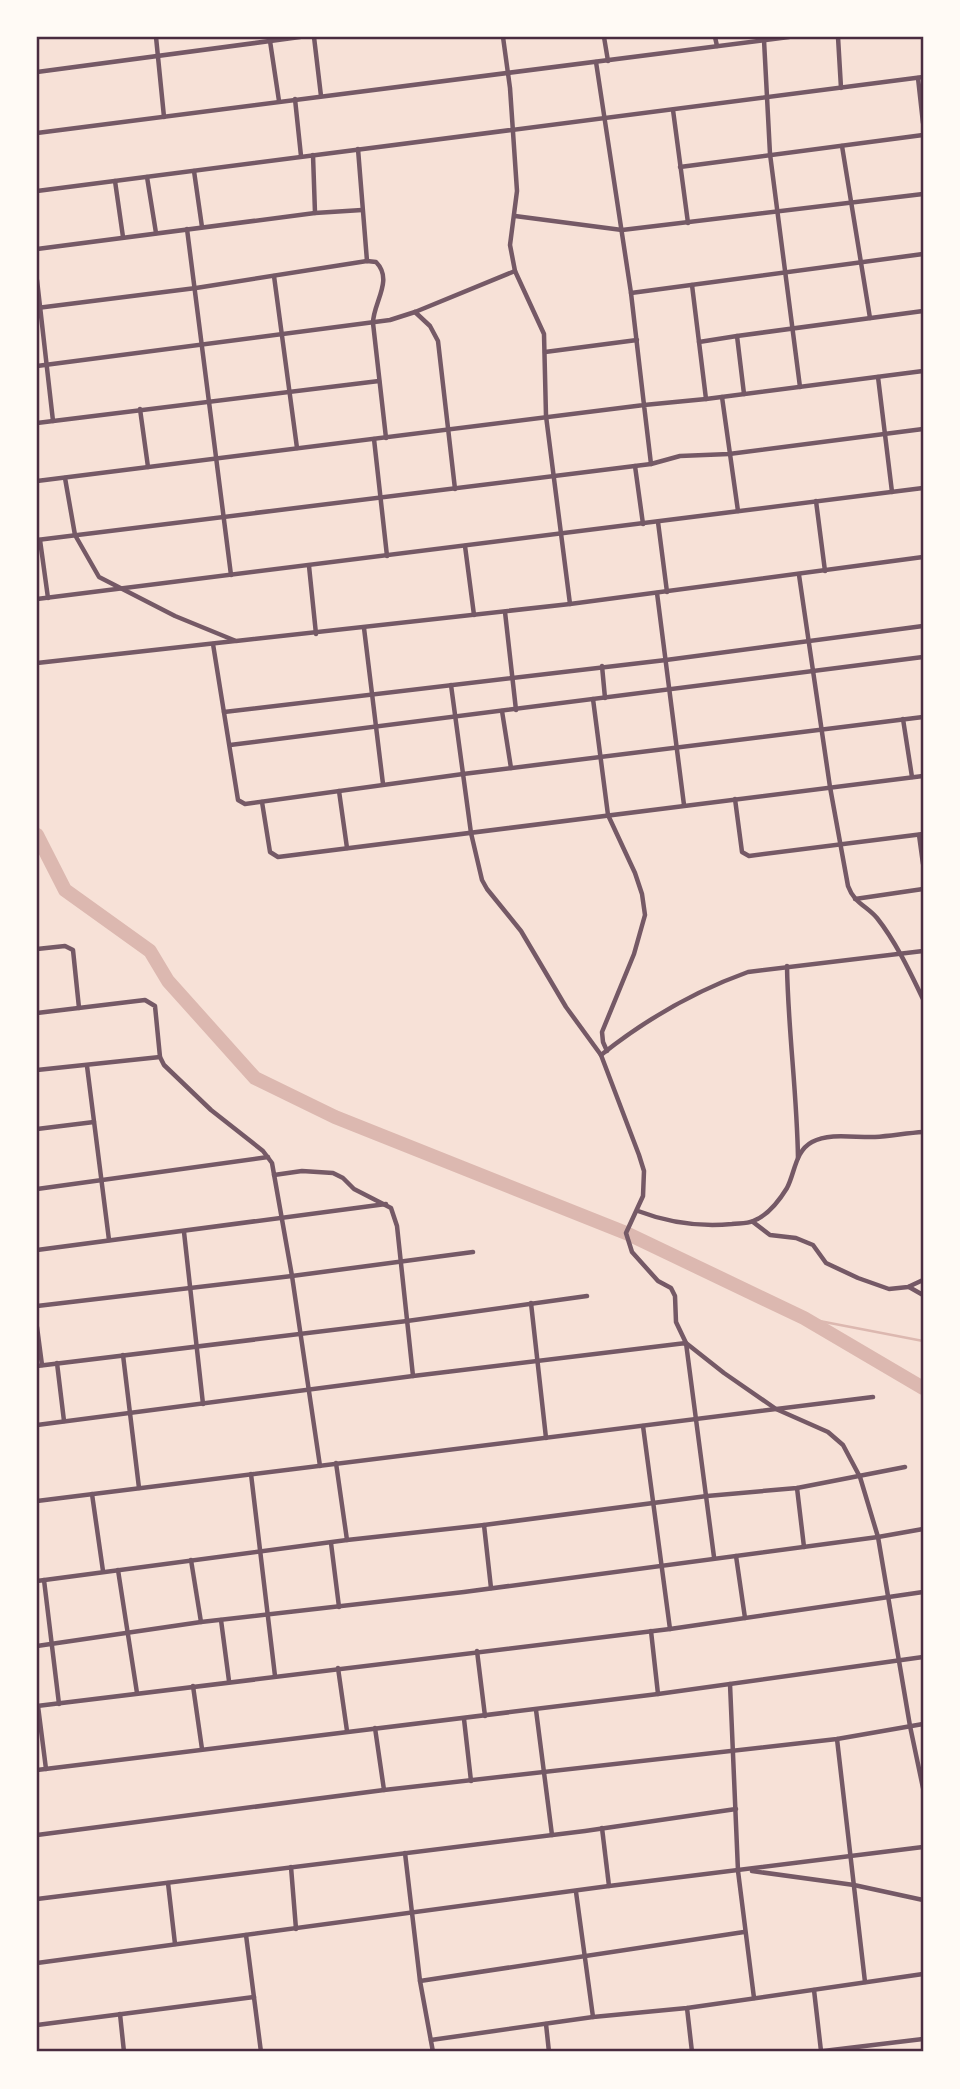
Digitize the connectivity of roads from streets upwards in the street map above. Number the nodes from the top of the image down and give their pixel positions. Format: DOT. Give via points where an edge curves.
graph roads {
  1 [pos="156,37"];
  2 [pos="300,37"];
  3 [pos="314,37"];
  4 [pos="503,37"];
  5 [pos="604,37"];
  6 [pos="715,37"];
  7 [pos="789,37"];
  8 [pos="838,37"];
  9 [pos="250,40"];
  10 [pos="764,40"];
  11 [pos="270,41"];
  12 [pos="717,46"];
  13 [pos="158,55"];
  14 [pos="608,61"];
  15 [pos="596,62"];
  16 [pos="508,71"];
  17 [pos="37,72"];
  18 [pos="921,78"];
  19 [pos="841,88"];
  20 [pos="321,96"];
  21 [pos="768,98"];
  22 [pos="295,99"];
  23 [pos="278,101"];
  24 [pos="673,110"];
  25 [pos="164,117"];
  26 [pos="604,118"];
  27 [pos="923,123"];
  28 [pos="513,129"];
  29 [pos="37,133"];
  30 [pos="923,135"];
  31 [pos="842,146"];
  32 [pos="358,149"];
  33 [pos="313,155"];
  34 [pos="770,155"];
  35 [pos="301,156"];
  36 [pos="680,167"];
  37 [pos="194,170"];
  38 [pos="147,177"];
  39 [pos="115,181"];
  40 [pos="37,191"];
  41 [pos="923,194"];
  42 [pos="851,204"];
  43 [pos="362,210"];
  44 [pos="776,213"];
  45 [pos="314,214"];
  46 [pos="515,216"];
  47 [pos="688,223"];
  48 [pos="202,227"];
  49 [pos="187,229"];
  50 [pos="622,230"];
  51 [pos="156,233"];
  52 [pos="123,237"];
  53 [pos="37,249"];
  54 [pos="923,254"];
  55 [pos="367,261"];
  56 [pos="861,261"];
  57 [pos="515,271"];
  58 [pos="784,271"];
  59 [pos="274,276"];
  60 [pos="37,280"];
  61 [pos="692,285"];
  62 [pos="196,288"];
  63 [pos="631,293"];
  64 [pos="38,308"];
  65 [pos="923,311"];
  66 [pos="415,312"];
  67 [pos="870,318"];
  68 [pos="373,323"];
  69 [pos="792,329"];
  70 [pos="284,334"];
  71 [pos="737,336"];
  72 [pos="637,340"];
  73 [pos="699,342"];
  74 [pos="203,345"];
  75 [pos="545,352"];
  76 [pos="47,365"];
  77 [pos="37,366"];
  78 [pos="923,371"];
  79 [pos="878,377"];
  80 [pos="379,381"];
  81 [pos="800,387"];
  82 [pos="291,391"];
  83 [pos="744,394"];
  84 [pos="722,397"];
  85 [pos="706,399"];
  86 [pos="210,400"];
  87 [pos="644,405"];
  88 [pos="140,409"];
  89 [pos="546,416"];
  90 [pos="53,421"];
  91 [pos="37,423"];
  92 [pos="449,429"];
  93 [pos="923,429"];
  94 [pos="885,434"];
  95 [pos="386,438"];
  96 [pos="374,439"];
  97 [pos="297,449"];
  98 [pos="729,454"];
  99 [pos="217,458"];
  100 [pos="651,464"];
  101 [pos="635,466"];
  102 [pos="148,467"];
  103 [pos="552,477"];
  104 [pos="65,478"];
  105 [pos="37,481"];
  106 [pos="923,488"];
  107 [pos="455,489"];
  108 [pos="892,492"];
  109 [pos="381,498"];
  110 [pos="816,501"];
  111 [pos="738,512"];
  112 [pos="224,516"];
  113 [pos="658,522"];
  114 [pos="643,524"];
  115 [pos="560,534"];
  116 [pos="75,535"];
  117 [pos="39,540"];
  118 [pos="465,546"];
  119 [pos="387,556"];
  120 [pos="923,557"];
  121 [pos="309,566"];
  122 [pos="825,571"];
  123 [pos="799,575"];
  124 [pos="231,576"];
  125 [pos="119,587"];
  126 [pos="667,592"];
  127 [pos="657,593"];
  128 [pos="48,598"];
  129 [pos="37,599"];
  130 [pos="570,604"];
  131 [pos="505,612"];
  132 [pos="474,615"];
  133 [pos="923,626"];
  134 [pos="364,628"];
  135 [pos="316,634"];
  136 [pos="236,641"];
  137 [pos="809,642"];
  138 [pos="213,643"];
  139 [pos="923,657"];
  140 [pos="666,660"];
  141 [pos="37,663"];
  142 [pos="602,666"];
  143 [pos="813,672"];
  144 [pos="512,677"];
  145 [pos="451,685"];
  146 [pos="670,690"];
  147 [pos="372,695"];
  148 [pos="605,698"];
  149 [pos="593,699"];
  150 [pos="516,710"];
  151 [pos="502,711"];
  152 [pos="224,712"];
  153 [pos="455,717"];
  154 [pos="923,717"];
  155 [pos="903,719"];
  156 [pos="375,726"];
  157 [pos="821,730"];
  158 [pos="230,746"];
  159 [pos="677,747"];
  160 [pos="600,757"];
  161 [pos="511,768"];
  162 [pos="463,774"];
  163 [pos="923,776"];
  164 [pos="912,777"];
  165 [pos="383,784"];
  166 [pos="830,787"];
  167 [pos="339,791"];
  168 [pos="734,799"];
  169 [pos="262,802"];
  170 [pos="684,805"];
  171 [pos="608,815"];
  172 [pos="471,833"];
  173 [pos="921,835"];
  174 [pos="840,846"];
  175 [pos="347,848"];
  176 [pos="923,864"];
  177 [pos="923,889"];
  178 [pos="854,899"];
  179 [pos="37,949"];
  180 [pos="923,951"];
  181 [pos="899,954"];
  182 [pos="787,966"];
  183 [pos="923,999"];
  184 [pos="79,1008"];
  185 [pos="37,1013"];
  186 [pos="607,1051"];
  187 [pos="601,1055"];
  188 [pos="160,1058"];
  189 [pos="87,1066"];
  190 [pos="37,1070"];
  191 [pos="94,1122"];
  192 [pos="37,1129"];
  193 [pos="923,1132"];
  194 [pos="269,1157"];
  195 [pos="797,1158"];
  196 [pos="274,1175"];
  197 [pos="102,1180"];
  198 [pos="37,1189"];
  199 [pos="386,1204"];
  200 [pos="638,1210"];
  201 [pos="283,1219"];
  202 [pos="753,1222"];
  203 [pos="184,1231"];
  204 [pos="108,1240"];
  205 [pos="37,1250"];
  206 [pos="473,1252"];
  207 [pos="400,1262"];
  208 [pos="292,1276"];
  209 [pos="923,1280"];
  210 [pos="189,1287"];
  211 [pos="908,1287"];
  212 [pos="923,1294"];
  213 [pos="587,1296"];
  214 [pos="530,1303"];
  215 [pos="37,1306"];
  216 [pos="407,1321"];
  217 [pos="37,1327"];
  218 [pos="301,1333"];
  219 [pos="686,1343"];
  220 [pos="196,1346"];
  221 [pos="123,1355"];
  222 [pos="537,1362"];
  223 [pos="57,1363"];
  224 [pos="39,1365"];
  225 [pos="413,1376"];
  226 [pos="309,1391"];
  227 [pos="873,1397"];
  228 [pos="203,1404"];
  229 [pos="776,1409"];
  230 [pos="130,1413"];
  231 [pos="697,1419"];
  232 [pos="64,1421"];
  233 [pos="37,1425"];
  234 [pos="643,1426"];
  235 [pos="546,1438"];
  236 [pos="337,1463"];
  237 [pos="320,1466"];
  238 [pos="905,1467"];
  239 [pos="251,1474"];
  240 [pos="860,1477"];
  241 [pos="139,1488"];
  242 [pos="797,1488"];
  243 [pos="92,1494"];
  244 [pos="707,1496"];
  245 [pos="37,1501"];
  246 [pos="654,1503"];
  247 [pos="484,1525"];
  248 [pos="923,1529"];
  249 [pos="877,1537"];
  250 [pos="347,1540"];
  251 [pos="331,1543"];
  252 [pos="804,1547"];
  253 [pos="260,1551"];
  254 [pos="736,1556"];
  255 [pos="714,1558"];
  256 [pos="191,1560"];
  257 [pos="662,1565"];
  258 [pos="118,1570"];
  259 [pos="103,1572"];
  260 [pos="44,1580"];
  261 [pos="37,1581"];
  262 [pos="492,1588"];
  263 [pos="923,1592"];
  264 [pos="888,1596"];
  265 [pos="339,1606"];
  266 [pos="268,1614"];
  267 [pos="745,1618"];
  268 [pos="221,1620"];
  269 [pos="201,1622"];
  270 [pos="670,1629"];
  271 [pos="651,1631"];
  272 [pos="129,1632"];
  273 [pos="52,1644"];
  274 [pos="37,1646"];
  275 [pos="477,1651"];
  276 [pos="923,1657"];
  277 [pos="900,1661"];
  278 [pos="338,1668"];
  279 [pos="275,1676"];
  280 [pos="229,1681"];
  281 [pos="730,1684"];
  282 [pos="193,1686"];
  283 [pos="137,1693"];
  284 [pos="658,1694"];
  285 [pos="59,1704"];
  286 [pos="37,1706"];
  287 [pos="536,1710"];
  288 [pos="485,1716"];
  289 [pos="464,1718"];
  290 [pos="923,1724"];
  291 [pos="910,1726"];
  292 [pos="375,1728"];
  293 [pos="347,1731"];
  294 [pos="837,1739"];
  295 [pos="202,1749"];
  296 [pos="734,1750"];
  297 [pos="46,1769"];
  298 [pos="37,1770"];
  299 [pos="544,1773"];
  300 [pos="471,1781"];
  301 [pos="923,1788"];
  302 [pos="384,1790"];
  303 [pos="736,1809"];
  304 [pos="602,1828"];
  305 [pos="37,1835"];
  306 [pos="552,1835"];
  307 [pos="923,1847"];
  308 [pos="405,1853"];
  309 [pos="851,1856"];
  310 [pos="291,1867"];
  311 [pos="745,1870"];
  312 [pos="738,1871"];
  313 [pos="168,1883"];
  314 [pos="854,1885"];
  315 [pos="609,1886"];
  316 [pos="576,1892"];
  317 [pos="37,1899"];
  318 [pos="923,1900"];
  319 [pos="412,1913"];
  320 [pos="296,1929"];
  321 [pos="744,1932"];
  322 [pos="246,1935"];
  323 [pos="176,1944"];
  324 [pos="583,1955"];
  325 [pos="37,1963"];
  326 [pos="923,1974"];
  327 [pos="420,1981"];
  328 [pos="865,1982"];
  329 [pos="814,1990"];
  330 [pos="254,1997"];
  331 [pos="754,1998"];
  332 [pos="687,2008"];
  333 [pos="120,2014"];
  334 [pos="593,2017"];
  335 [pos="546,2024"];
  336 [pos="37,2025"];
  337 [pos="923,2039"];
  338 [pos="431,2040"];
  339 [pos="838,2050"];
  340 [pos="124,2052"];
  341 [pos="261,2052"];
  342 [pos="433,2052"];
  343 [pos="549,2052"];
  344 [pos="692,2052"];
  345 [pos="818,2052"];
  1 -- 13 [label="street"];
  2 -- 11 [label="street"];
  3 -- 20 [label="street"];
  4 -- 16 [label="street"];
  5 -- 14 [label="street"];
  6 -- 12 [label="street"];
  7 -- 10 [label="street"];
  8 -- 19 [label="street"];
  9 -- 11 [label="street"];
  9 -- 13 [label="street"];
  10 -- 12 [label="street"];
  10 -- 21 [label="street"];
  11 -- 23 [label="street"];
  12 -- 14 [label="street"];
  13 -- 17 [label="street"];
  13 -- 25 [label="street"];
  14 -- 15 [label="street"];
  15 -- 16 [label="street"];
  15 -- 26 [label="street"];
  16 -- 20 [label="street"];
  16 -- 28 [label="street"];
  18 -- 19 [label="street"];
  18 -- 27 [label="street"];
  19 -- 21 [label="street"];
  20 -- 22 [label="street"];
  21 -- 24 [label="street"];
  21 -- 34 [label="street"];
  22 -- 23 [label="street"];
  22 -- 35 [label="street"];
  23 -- 25 [label="street"];
  24 -- 26 [label="street"];
  24 -- 36 [label="street"];
  25 -- 29 [label="street"];
  26 -- 28 [label="street"];
  26 -- 50 [label="street"];
  28 -- 32 [label="street"];
  28 -- 46 [label="street"];
  30 -- 31 [label="street"];
  31 -- 34 [label="street"];
  31 -- 42 [label="street"];
  32 -- 33 [label="street"];
  32 -- 43 [label="street"];
  33 -- 35 [label="street"];
  33 -- 45 [label="street"];
  34 -- 36 [label="street"];
  34 -- 44 [label="street"];
  35 -- 37 [label="street"];
  36 -- 47 [label="street"];
  37 -- 38 [label="street"];
  37 -- 48 [label="street"];
  38 -- 39 [label="street"];
  38 -- 51 [label="street"];
  39 -- 40 [label="street"];
  39 -- 52 [label="street"];
  41 -- 42 [label="street"];
  42 -- 44 [label="street"];
  42 -- 56 [label="street"];
  43 -- 45 [label="street"];
  43 -- 55 [label="street"];
  44 -- 47 [label="street"];
  44 -- 58 [label="street"];
  45 -- 48 [label="street"];
  46 -- 50 [label="street"];
  46 -- 57 [label="street" via="510,245"];
  47 -- 50 [label="street"];
  48 -- 49 [label="street"];
  49 -- 51 [label="street"];
  49 -- 62 [label="street"];
  50 -- 63 [label="street"];
  51 -- 52 [label="street"];
  52 -- 53 [label="street"];
  54 -- 56 [label="street"];
  55 -- 59 [label="street"];
  55 -- 68 [label="street" via="380,265 383,276"];
  56 -- 58 [label="street"];
  56 -- 67 [label="street"];
  57 -- 66 [label="street"];
  57 -- 75 [label="street" via="544,334"];
  58 -- 61 [label="street"];
  58 -- 69 [label="street"];
  59 -- 62 [label="street"];
  59 -- 70 [label="street"];
  60 -- 64 [label="street"];
  61 -- 63 [label="street"];
  61 -- 73 [label="street"];
  62 -- 64 [label="street"];
  62 -- 74 [label="street"];
  63 -- 72 [label="street"];
  64 -- 76 [label="street"];
  65 -- 67 [label="street"];
  66 -- 68 [label="street"];
  66 -- 92 [label="street" via="438,341"];
  67 -- 69 [label="street"];
  68 -- 70 [label="street"];
  68 -- 80 [label="street"];
  69 -- 71 [label="street"];
  69 -- 81 [label="street"];
  70 -- 74 [label="street"];
  70 -- 82 [label="street"];
  71 -- 73 [label="street"];
  71 -- 83 [label="street"];
  72 -- 75 [label="street"];
  72 -- 87 [label="street"];
  73 -- 85 [label="street"];
  74 -- 76 [label="street"];
  74 -- 86 [label="street"];
  75 -- 89 [label="street"];
  76 -- 77 [label="street"];
  76 -- 90 [label="street"];
  78 -- 79 [label="street"];
  79 -- 81 [label="street"];
  79 -- 94 [label="street"];
  80 -- 82 [label="street"];
  80 -- 95 [label="street"];
  81 -- 83 [label="street"];
  82 -- 86 [label="street"];
  82 -- 97 [label="street"];
  83 -- 84 [label="street"];
  84 -- 85 [label="street"];
  84 -- 98 [label="street"];
  85 -- 87 [label="street"];
  86 -- 88 [label="street"];
  86 -- 99 [label="street"];
  87 -- 89 [label="street"];
  87 -- 100 [label="street"];
  88 -- 90 [label="street"];
  88 -- 102 [label="street"];
  89 -- 92 [label="street"];
  89 -- 103 [label="street"];
  90 -- 91 [label="street"];
  92 -- 95 [label="street"];
  92 -- 107 [label="street"];
  93 -- 94 [label="street"];
  94 -- 98 [label="street"];
  94 -- 108 [label="street"];
  95 -- 96 [label="street"];
  96 -- 97 [label="street"];
  96 -- 109 [label="street"];
  97 -- 99 [label="street"];
  98 -- 100 [label="street" via="680,456"];
  98 -- 111 [label="street"];
  99 -- 102 [label="street"];
  99 -- 112 [label="street"];
  100 -- 101 [label="street"];
  101 -- 103 [label="street"];
  101 -- 114 [label="street"];
  102 -- 104 [label="street"];
  103 -- 107 [label="street"];
  103 -- 115 [label="street"];
  104 -- 105 [label="street"];
  104 -- 116 [label="street"];
  106 -- 108 [label="street"];
  107 -- 109 [label="street"];
  108 -- 110 [label="street"];
  109 -- 112 [label="street"];
  109 -- 119 [label="street"];
  110 -- 111 [label="street"];
  110 -- 122 [label="street"];
  111 -- 113 [label="street"];
  112 -- 116 [label="street"];
  112 -- 124 [label="street"];
  113 -- 114 [label="street"];
  113 -- 126 [label="street"];
  114 -- 115 [label="street"];
  115 -- 118 [label="street"];
  115 -- 130 [label="street"];
  116 -- 117 [label="street"];
  116 -- 125 [label="street" via="99,577"];
  117 -- 128 [label="street"];
  118 -- 119 [label="street"];
  118 -- 132 [label="street"];
  119 -- 121 [label="street"];
  120 -- 122 [label="street"];
  121 -- 124 [label="street"];
  121 -- 135 [label="street"];
  122 -- 123 [label="street"];
  123 -- 126 [label="street"];
  123 -- 137 [label="street"];
  124 -- 125 [label="street"];
  125 -- 128 [label="street"];
  125 -- 136 [label="street"];
  126 -- 127 [label="street"];
  127 -- 130 [label="street"];
  127 -- 140 [label="street"];
  128 -- 129 [label="street"];
  130 -- 131 [label="street"];
  131 -- 132 [label="street"];
  131 -- 144 [label="street"];
  132 -- 134 [label="street"];
  133 -- 137 [label="street"];
  134 -- 135 [label="street"];
  134 -- 147 [label="street"];
  135 -- 136 [label="street"];
  136 -- 138 [label="street"];
  137 -- 140 [label="street"];
  137 -- 143 [label="street"];
  138 -- 141 [label="street"];
  138 -- 152 [label="street"];
  139 -- 143 [label="street"];
  140 -- 142 [label="street"];
  140 -- 146 [label="street"];
  142 -- 144 [label="street"];
  142 -- 148 [label="street"];
  143 -- 146 [label="street"];
  143 -- 157 [label="street"];
  144 -- 145 [label="street"];
  144 -- 150 [label="street"];
  145 -- 147 [label="street"];
  145 -- 153 [label="street"];
  146 -- 148 [label="street"];
  146 -- 159 [label="street"];
  147 -- 152 [label="street"];
  147 -- 156 [label="street"];
  148 -- 149 [label="street"];
  149 -- 150 [label="street"];
  149 -- 160 [label="street"];
  150 -- 151 [label="street"];
  151 -- 153 [label="street"];
  151 -- 161 [label="street"];
  152 -- 158 [label="street"];
  153 -- 156 [label="street"];
  153 -- 162 [label="street"];
  154 -- 155 [label="street"];
  155 -- 157 [label="street"];
  155 -- 164 [label="street"];
  156 -- 158 [label="street"];
  156 -- 165 [label="street"];
  157 -- 159 [label="street"];
  157 -- 166 [label="street"];
  158 -- 169 [label="street" via="239,802"];
  159 -- 160 [label="street"];
  159 -- 170 [label="street"];
  160 -- 161 [label="street"];
  160 -- 171 [label="street"];
  161 -- 162 [label="street"];
  162 -- 165 [label="street"];
  162 -- 172 [label="street"];
  163 -- 164 [label="street"];
  164 -- 166 [label="street"];
  165 -- 167 [label="street"];
  166 -- 168 [label="street"];
  166 -- 174 [label="street"];
  167 -- 169 [label="street"];
  167 -- 175 [label="street"];
  168 -- 170 [label="street"];
  168 -- 174 [label="street" via="744,855"];
  169 -- 175 [label="street" via="273,855"];
  170 -- 171 [label="street"];
  171 -- 172 [label="street"];
  171 -- 186 [label="street" via="635,873 645,915 602,1032"];
  172 -- 175 [label="street"];
  172 -- 187 [label="street" via="487,889 521,931"];
  173 -- 174 [label="street"];
  173 -- 176 [label="street"];
  174 -- 178 [label="street"];
  177 -- 178 [label="street"];
  178 -- 181 [label="street" via="876,917"];
  179 -- 184 [label="street" via="65,946 73,950"];
  180 -- 181 [label="street"];
  181 -- 182 [label="street"];
  181 -- 183 [label="street"];
  182 -- 186 [label="street" via="748,972 698,992"];
  182 -- 195 [label="street"];
  184 -- 185 [label="street"];
  184 -- 188 [label="street" via="151,1002"];
  186 -- 187 [label="street"];
  187 -- 200 [label="street" via="644,1171"];
  188 -- 189 [label="street"];
  188 -- 194 [label="street" via="211,1110"];
  189 -- 190 [label="street"];
  189 -- 191 [label="street"];
  191 -- 192 [label="street"];
  191 -- 197 [label="street"];
  193 -- 195 [label="street" via="820,1139 809,1143"];
  194 -- 196 [label="street"];
  194 -- 197 [label="street"];
  195 -- 202 [label="street" via="780,1199"];
  196 -- 199 [label="street" via="333,1173"];
  196 -- 201 [label="street"];
  197 -- 198 [label="street"];
  197 -- 204 [label="street"];
  199 -- 201 [label="street"];
  199 -- 207 [label="street" via="394,1213"];
  200 -- 202 [label="street" via="674,1223"];
  200 -- 219 [label="street" via="626,1233 632,1252 658,1281 671,1288 676,1322"];
  201 -- 203 [label="street"];
  201 -- 208 [label="street"];
  202 -- 211 [label="street" via="769,1235 813,1245 826,1263 842,1272 889,1289"];
  203 -- 204 [label="street"];
  203 -- 210 [label="street"];
  204 -- 205 [label="street"];
  206 -- 207 [label="street"];
  207 -- 208 [label="street"];
  207 -- 216 [label="street"];
  208 -- 210 [label="street"];
  208 -- 218 [label="street"];
  209 -- 211 [label="street"];
  210 -- 215 [label="street"];
  210 -- 220 [label="street"];
  211 -- 212 [label="street"];
  213 -- 214 [label="street"];
  214 -- 216 [label="street"];
  214 -- 222 [label="street"];
  216 -- 218 [label="street"];
  216 -- 225 [label="street"];
  217 -- 224 [label="street"];
  218 -- 220 [label="street"];
  218 -- 226 [label="street"];
  219 -- 222 [label="street"];
  219 -- 229 [label="street"];
  219 -- 231 [label="street"];
  220 -- 221 [label="street"];
  220 -- 228 [label="street"];
  221 -- 223 [label="street"];
  221 -- 230 [label="street"];
  222 -- 225 [label="street"];
  222 -- 235 [label="street"];
  223 -- 224 [label="street"];
  223 -- 232 [label="street"];
  225 -- 226 [label="street"];
  226 -- 228 [label="street"];
  226 -- 237 [label="street"];
  227 -- 229 [label="street"];
  228 -- 230 [label="street"];
  229 -- 231 [label="street"];
  229 -- 240 [label="street" via="828,1432 843,1445"];
  230 -- 232 [label="street"];
  230 -- 241 [label="street"];
  231 -- 234 [label="street"];
  231 -- 244 [label="street"];
  232 -- 233 [label="street"];
  234 -- 235 [label="street"];
  234 -- 246 [label="street"];
  235 -- 236 [label="street"];
  236 -- 237 [label="street"];
  236 -- 250 [label="street"];
  237 -- 239 [label="street"];
  238 -- 240 [label="street"];
  239 -- 241 [label="street"];
  239 -- 253 [label="street"];
  240 -- 242 [label="street"];
  240 -- 249 [label="street"];
  241 -- 243 [label="street"];
  242 -- 244 [label="street"];
  242 -- 252 [label="street"];
  243 -- 245 [label="street"];
  243 -- 259 [label="street"];
  244 -- 246 [label="street"];
  244 -- 255 [label="street"];
  246 -- 247 [label="street"];
  246 -- 257 [label="street"];
  247 -- 250 [label="street"];
  247 -- 262 [label="street"];
  248 -- 249 [label="street"];
  249 -- 252 [label="street"];
  249 -- 264 [label="street"];
  250 -- 251 [label="street"];
  251 -- 253 [label="street"];
  251 -- 265 [label="street"];
  252 -- 254 [label="street"];
  253 -- 256 [label="street"];
  253 -- 266 [label="street"];
  254 -- 255 [label="street"];
  254 -- 267 [label="street"];
  255 -- 257 [label="street"];
  256 -- 258 [label="street"];
  256 -- 269 [label="street"];
  257 -- 262 [label="street"];
  257 -- 270 [label="street"];
  258 -- 259 [label="street"];
  258 -- 272 [label="street"];
  259 -- 260 [label="street"];
  260 -- 261 [label="street"];
  260 -- 273 [label="street"];
  262 -- 265 [label="street"];
  263 -- 264 [label="street"];
  264 -- 267 [label="street"];
  264 -- 277 [label="street"];
  265 -- 266 [label="street"];
  266 -- 268 [label="street"];
  266 -- 279 [label="street"];
  267 -- 270 [label="street"];
  268 -- 269 [label="street"];
  268 -- 280 [label="street"];
  269 -- 272 [label="street"];
  270 -- 271 [label="street"];
  271 -- 275 [label="street"];
  271 -- 284 [label="street"];
  272 -- 273 [label="street"];
  272 -- 283 [label="street"];
  273 -- 274 [label="street"];
  273 -- 285 [label="street"];
  275 -- 278 [label="street"];
  275 -- 288 [label="street"];
  276 -- 277 [label="street"];
  277 -- 281 [label="street"];
  277 -- 291 [label="street"];
  278 -- 279 [label="street"];
  278 -- 293 [label="street"];
  279 -- 280 [label="street"];
  280 -- 282 [label="street"];
  281 -- 284 [label="street"];
  281 -- 296 [label="street"];
  282 -- 283 [label="street"];
  282 -- 295 [label="street"];
  283 -- 285 [label="street"];
  284 -- 287 [label="street"];
  285 -- 286 [label="street"];
  286 -- 297 [label="street"];
  287 -- 288 [label="street"];
  287 -- 299 [label="street"];
  288 -- 289 [label="street"];
  289 -- 292 [label="street"];
  289 -- 300 [label="street"];
  290 -- 291 [label="street"];
  291 -- 294 [label="street"];
  291 -- 301 [label="street"];
  292 -- 293 [label="street"];
  292 -- 302 [label="street"];
  293 -- 295 [label="street"];
  294 -- 296 [label="street"];
  294 -- 309 [label="street"];
  295 -- 297 [label="street"];
  296 -- 299 [label="street"];
  296 -- 303 [label="street"];
  297 -- 298 [label="street"];
  299 -- 300 [label="street"];
  299 -- 306 [label="street"];
  300 -- 302 [label="street"];
  302 -- 305 [label="street"];
  303 -- 304 [label="street"];
  303 -- 312 [label="street"];
  304 -- 306 [label="street"];
  304 -- 315 [label="street"];
  306 -- 308 [label="street"];
  307 -- 309 [label="street"];
  308 -- 310 [label="street"];
  308 -- 319 [label="street"];
  309 -- 311 [label="street"];
  309 -- 314 [label="street"];
  310 -- 313 [label="street"];
  310 -- 320 [label="street"];
  311 -- 312 [label="street"];
  311 -- 314 [label="street"];
  312 -- 315 [label="street"];
  312 -- 321 [label="street"];
  313 -- 317 [label="street"];
  313 -- 323 [label="street"];
  314 -- 318 [label="street"];
  314 -- 328 [label="street"];
  315 -- 316 [label="street"];
  316 -- 319 [label="street"];
  316 -- 324 [label="street"];
  319 -- 320 [label="street"];
  319 -- 327 [label="street"];
  320 -- 322 [label="street"];
  321 -- 324 [label="street"];
  321 -- 331 [label="street"];
  322 -- 323 [label="street"];
  322 -- 330 [label="street"];
  323 -- 325 [label="street"];
  324 -- 327 [label="street"];
  324 -- 334 [label="street"];
  326 -- 328 [label="street"];
  327 -- 338 [label="street"];
  328 -- 329 [label="street"];
  329 -- 331 [label="street"];
  329 -- 345 [label="street"];
  330 -- 333 [label="street"];
  330 -- 341 [label="street"];
  331 -- 332 [label="street"];
  332 -- 334 [label="street"];
  332 -- 344 [label="street"];
  333 -- 336 [label="street"];
  333 -- 340 [label="street"];
  334 -- 335 [label="street"];
  335 -- 338 [label="street"];
  335 -- 343 [label="street"];
  337 -- 339 [label="street"];
  338 -- 342 [label="street"];
  339 -- 345 [label="street"];
}
